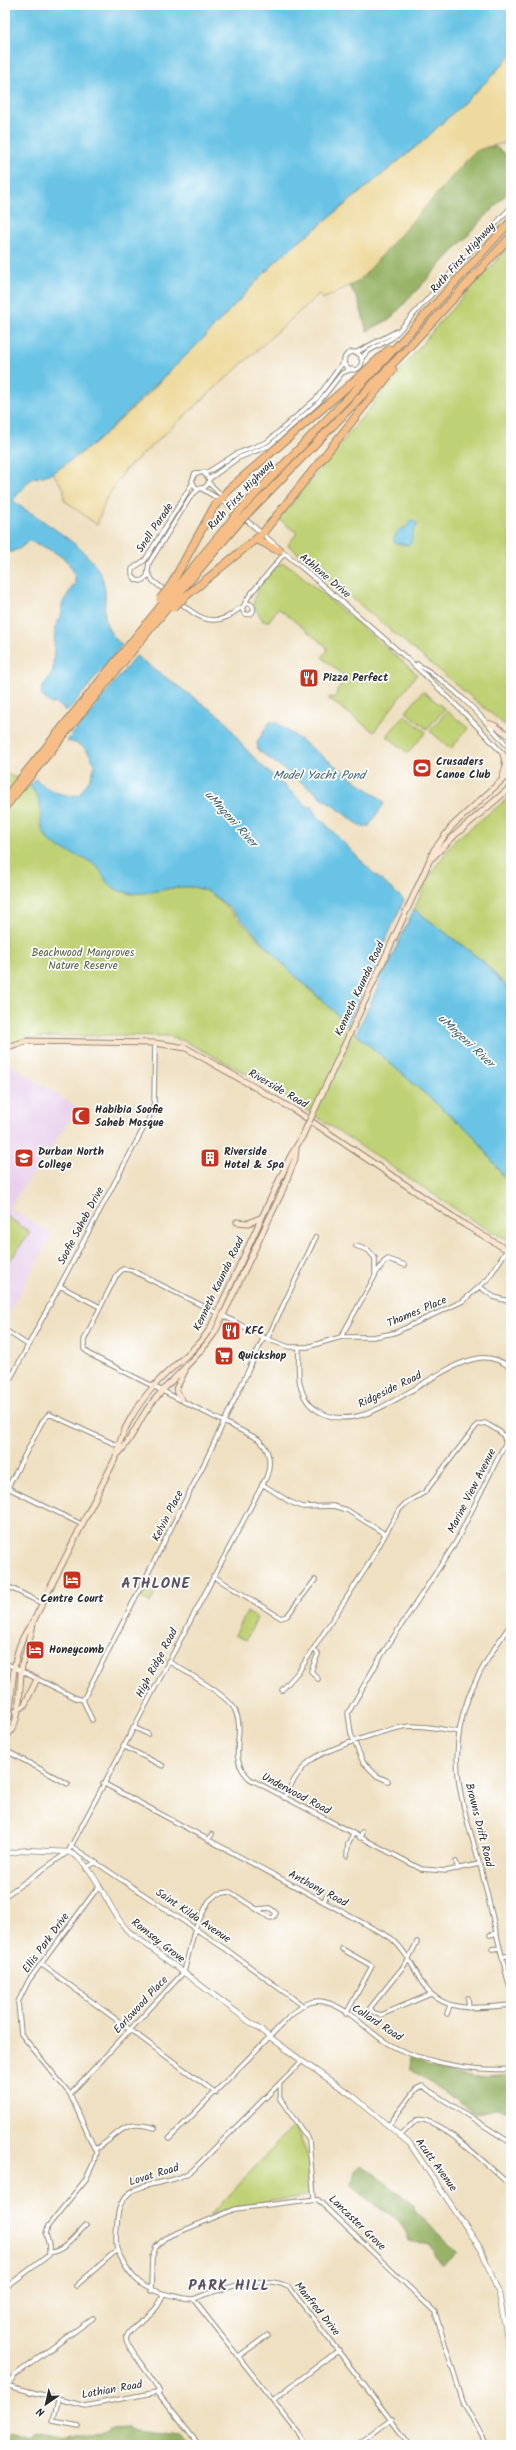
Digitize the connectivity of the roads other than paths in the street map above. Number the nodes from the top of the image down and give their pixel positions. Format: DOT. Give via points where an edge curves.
graph roads {
  1 [pos="511,208"];
  2 [pos="511,221"];
  3 [pos="511,236"];
  4 [pos="417,325"];
  5 [pos="401,328"];
  6 [pos="408,348"];
  7 [pos="355,353"];
  8 [pos="361,360"];
  9 [pos="344,361"];
  10 [pos="352,369"];
  11 [pos="204,473"];
  12 [pos="209,480"];
  13 [pos="192,484"];
  14 [pos="200,489"];
  15 [pos="223,500"];
  16 [pos="248,508"];
  17 [pos="262,534"];
  18 [pos="256,540"];
  19 [pos="282,552"];
  20 [pos="148,573"];
  21 [pos="178,590"];
  22 [pos="252,592"];
  23 [pos="166,604"];
  24 [pos="252,604"];
  25 [pos="244,606"];
  26 [pos="138,638"];
  27 [pos="413,662"];
  28 [pos="487,723"];
  29 [pos="511,737"];
  30 [pos="511,750"];
  31 [pos="503,754"];
  32 [pos="511,763"];
  33 [pos="511,772"];
  34 [pos="502,780"];
  35 [pos="511,787"];
  36 [pos="5,798"];
  37 [pos="5,807"];
  38 [pos="432,858"];
  39 [pos="156,1043"];
  40 [pos="5,1048"];
  41 [pos="296,1149"];
  42 [pos="262,1216"];
  43 [pos="237,1222"];
  44 [pos="316,1237"];
  45 [pos="356,1246"];
  46 [pos="509,1251"];
  47 [pos="405,1265"];
  48 [pos="375,1276"];
  49 [pos="60,1286"];
  50 [pos="480,1287"];
  51 [pos="511,1302"];
  52 [pos="100,1307"];
  53 [pos="220,1314"];
  54 [pos="5,1330"];
  55 [pos="341,1337"];
  56 [pos="265,1338"];
  57 [pos="28,1344"];
  58 [pos="299,1348"];
  59 [pos="188,1366"];
  60 [pos="511,1368"];
  61 [pos="154,1386"];
  62 [pos="5,1388"];
  63 [pos="162,1390"];
  64 [pos="180,1399"];
  65 [pos="134,1414"];
  66 [pos="141,1418"];
  67 [pos="224,1421"];
  68 [pos="124,1432"];
  69 [pos="130,1436"];
  70 [pos="117,1445"];
  71 [pos="124,1448"];
  72 [pos="117,1455"];
  73 [pos="262,1484"];
  74 [pos="8,1488"];
  75 [pos="5,1493"];
  76 [pos="83,1526"];
  77 [pos="385,1534"];
  78 [pos="213,1576"];
  79 [pos="315,1580"];
  80 [pos="5,1585"];
  81 [pos="43,1604"];
  82 [pos="33,1622"];
  83 [pos="511,1624"];
  84 [pos="314,1649"];
  85 [pos="168,1661"];
  86 [pos="5,1663"];
  87 [pos="13,1667"];
  88 [pos="21,1671"];
  89 [pos="37,1679"];
  90 [pos="318,1679"];
  91 [pos="282,1690"];
  92 [pos="83,1700"];
  93 [pos="11,1710"];
  94 [pos="17,1711"];
  95 [pos="92,1720"];
  96 [pos="133,1727"];
  97 [pos="459,1732"];
  98 [pos="148,1734"];
  99 [pos="6,1738"];
  100 [pos="355,1742"];
  101 [pos="124,1746"];
  102 [pos="5,1750"];
  103 [pos="164,1766"];
  104 [pos="388,1781"];
  105 [pos="103,1783"];
  106 [pos="68,1784"];
  107 [pos="284,1798"];
  108 [pos="362,1832"];
  109 [pos="212,1834"];
  110 [pos="353,1834"];
  111 [pos="360,1838"];
  112 [pos="208,1840"];
  113 [pos="71,1846"];
  114 [pos="68,1852"];
  115 [pos="5,1854"];
  116 [pos="347,1856"];
  117 [pos="96,1862"];
  118 [pos="456,1862"];
  119 [pos="479,1864"];
  120 [pos="86,1868"];
  121 [pos="458,1869"];
  122 [pos="99,1886"];
  123 [pos="5,1896"];
  124 [pos="326,1896"];
  125 [pos="324,1902"];
  126 [pos="257,1909"];
  127 [pos="195,1928"];
  128 [pos="497,1933"];
  129 [pos="490,1935"];
  130 [pos="417,1942"];
  131 [pos="500,1948"];
  132 [pos="342,1949"];
  133 [pos="492,1950"];
  134 [pos="511,1955"];
  135 [pos="502,1957"];
  136 [pos="409,1959"];
  137 [pos="42,1964"];
  138 [pos="184,1972"];
  139 [pos="511,1992"];
  140 [pos="431,1994"];
  141 [pos="468,1998"];
  142 [pos="511,2004"];
  143 [pos="302,2005"];
  144 [pos="450,2005"];
  145 [pos="469,2008"];
  146 [pos="346,2014"];
  147 [pos="447,2014"];
  148 [pos="130,2030"];
  149 [pos="270,2037"];
  150 [pos="302,2061"];
  151 [pos="511,2069"];
  152 [pos="280,2083"];
  153 [pos="70,2094"];
  154 [pos="216,2094"];
  155 [pos="280,2099"];
  156 [pos="389,2125"];
  157 [pos="155,2128"];
  158 [pos="401,2135"];
  159 [pos="169,2139"];
  160 [pos="511,2143"];
  161 [pos="95,2149"];
  162 [pos="511,2186"];
  163 [pos="314,2198"];
  164 [pos="86,2225"];
  165 [pos="117,2250"];
  166 [pos="50,2252"];
  167 [pos="76,2286"];
  168 [pos="5,2288"];
  169 [pos="151,2291"];
  170 [pos="163,2294"];
  171 [pos="193,2299"];
  172 [pos="93,2318"];
  173 [pos="268,2335"];
  174 [pos="339,2350"];
  175 [pos="239,2356"];
  176 [pos="511,2358"];
  177 [pos="6,2385"];
  178 [pos="160,2393"];
  179 [pos="273,2400"];
  180 [pos="58,2401"];
  181 [pos="392,2419"];
  182 [pos="79,2426"];
  183 [pos="199,2445"];
  184 [pos="306,2445"];
  185 [pos="357,2445"];
  186 [pos="410,2445"];
  187 [pos="487,2445"];
  1 -- 5 [label="street"];
  2 -- 4 [label="highway, Ruth First Highway"];
  3 -- 6 [label="highway, Ruth First Highway"];
  4 -- 15 [label="highway" via="229,489"];
  4 -- 16 [label="highway, Ruth First Highway"];
  5 -- 7 [label="street"];
  5 -- 8 [label="street" via="389,340 367,352"];
  6 -- 16 [label="highway, Ruth First Highway"];
  6 -- 17 [label="highway"];
  7 -- 8 [label="street"];
  7 -- 9 [label="street" via="348,354"];
  8 -- 10 [label="street" via="360,366"];
  9 -- 10 [label="street" via="346,367"];
  9 -- 11 [label="street" via="317,398 267,442 236,454"];
  10 -- 12 [label="street" via="342,373 324,398 269,446 234,460"];
  11 -- 12 [label="street"];
  11 -- 13 [label="street" via="195,473"];
  12 -- 14 [label="street" via="207,487"];
  12 -- 15 [label="street, Athlone Drive"];
  13 -- 14 [label="street"];
  13 -- 20 [label="street, Snell Parade" via="144,560 134,567 132,572 134,579 138,581 146,579"];
  14 -- 15 [label="street, Athlone Drive"];
  14 -- 20 [label="street, Snell Parade" via="191,496 149,563"];
  15 -- 17 [label="street, Athlone Drive"];
  15 -- 21 [label="highway" via="214,507"];
  16 -- 21 [label="highway, Ruth First Highway, bridge"];
  17 -- 18 [label="highway"];
  17 -- 19 [label="street, Athlone Drive"];
  18 -- 19 [label="highway"];
  18 -- 21 [label="highway"];
  19 -- 22 [label="street"];
  19 -- 27 [label="street, Athlone Drive"];
  20 -- 25 [label="street" via="152,581 200,618 222,619"];
  21 -- 23 [label="highway, Ruth First Highway, bridge"];
  21 -- 23 [label="highway, bridge"];
  22 -- 24 [label="street"];
  22 -- 25 [label="street"];
  23 -- 26 [label="highway, Ruth First Highway"];
  23 -- 26 [label="highway"];
  24 -- 25 [label="street"];
  24 -- 25 [label="street" via="254,610 250,614 245,613"];
  26 -- 36 [label="highway, Ruth First Highway"];
  26 -- 37 [label="highway, Ruth First Highway"];
  27 -- 28 [label="street, Athlone Drive" via="441,680"];
  27 -- 31 [label="street, Athlone Drive" via="462,709"];
  28 -- 29 [label="main road"];
  28 -- 30 [label="street, Athlone Drive"];
  31 -- 32 [label="street, Athlone Drive"];
  31 -- 34 [label="main road" via="506,766"];
  33 -- 34 [label="main road, Kenneth Kaunda Road"];
  34 -- 38 [label="main road, Kenneth Kaunda Road" via="452,826 434,850"];
  35 -- 38 [label="main road, Kenneth Kaunda Road"];
  38 -- 41 [label="main road, Kenneth Kaunda Road, bridge"];
  39 -- 40 [label="main road, Riverside Road" via="26,1041"];
  39 -- 46 [label="main road, Riverside Road" via="186,1048 296,1111 465,1225"];
  39 -- 49 [label="street, Soofie Saheb Drive" via="154,1103 149,1118"];
  41 -- 42 [label="main road, Kenneth Kaunda Road"];
  41 -- 53 [label="main road, Kenneth Kaunda Road" via="295,1159 281,1194"];
  42 -- 43 [label="main road" via="249,1223"];
  42 -- 53 [label="main road, Kenneth Kaunda Road"];
  44 -- 56 [label="street, Kelvin Place"];
  45 -- 48 [label="street" via="368,1250 375,1258"];
  46 -- 50 [label="street, Thames Place"];
  47 -- 48 [label="street" via="388,1259"];
  48 -- 55 [label="street"];
  49 -- 52 [label="street"];
  49 -- 57 [label="street, Soofie Saheb Drive"];
  50 -- 51 [label="street" via="494,1297"];
  50 -- 55 [label="street, Thames Place" via="455,1305 394,1333 373,1337"];
  52 -- 53 [label="street, Thames Place" via="119,1272 127,1269"];
  52 -- 61 [label="street, Thames Place" via="84,1340 84,1349 91,1355"];
  53 -- 56 [label="street, Thames Place"];
  53 -- 59 [label="main road, Kenneth Kaunda Road" via="209,1342"];
  53 -- 61 [label="main road, Kenneth Kaunda Road" via="204,1338"];
  54 -- 57 [label="street"];
  55 -- 58 [label="street, Thames Place"];
  56 -- 58 [label="street, Thames Place" via="282,1346"];
  56 -- 67 [label="street, Kelvin Place"];
  57 -- 62 [label="street, Soofie Saheb Drive"];
  58 -- 60 [label="street, Ridgeside Road" via="298,1373 302,1392 316,1410 338,1419 356,1416 389,1403 471,1360 491,1359"];
  59 -- 63 [label="main road, Kenneth Kaunda Road"];
  59 -- 64 [label="main road" via="176,1387"];
  61 -- 63 [label="street, High Ridge Road"];
  61 -- 65 [label="main road, Kenneth Kaunda Road"];
  63 -- 64 [label="street, High Ridge Road"];
  63 -- 66 [label="main road, Kenneth Kaunda Road"];
  64 -- 67 [label="street, High Ridge Road"];
  65 -- 66 [label="main road"];
  65 -- 68 [label="main road, Kenneth Kaunda Road"];
  66 -- 69 [label="main road, Kenneth Kaunda Road"];
  67 -- 73 [label="street, High Ridge Road" via="258,1439 265,1446 270,1465"];
  67 -- 92 [label="street, Kelvin Place"];
  68 -- 69 [label="main road"];
  68 -- 70 [label="main road, Kenneth Kaunda Road"];
  69 -- 71 [label="main road, Kenneth Kaunda Road"];
  70 -- 71 [label="street"];
  70 -- 72 [label="main road, Kenneth Kaunda Road"];
  70 -- 74 [label="street" via="49,1414 42,1422"];
  71 -- 72 [label="main road, Kenneth Kaunda Road"];
  72 -- 76 [label="main road, Kenneth Kaunda Road"];
  73 -- 77 [label="street" via="296,1505 312,1508 333,1506 347,1510"];
  73 -- 78 [label="street, High Ridge Road"];
  74 -- 75 [label="street"];
  74 -- 76 [label="street"];
  76 -- 81 [label="main road, Kenneth Kaunda Road"];
  77 -- 84 [label="street, Marine View Avenue"];
  77 -- 100 [label="street, Marine View Avenue" via="402,1506 425,1492 477,1425 485,1423 504,1436 505,1444 456,1542 351,1705 348,1717"];
  78 -- 79 [label="street" via="281,1618 287,1616"];
  78 -- 85 [label="street, High Ridge Road"];
  80 -- 81 [label="street"];
  81 -- 82 [label="main road, Kenneth Kaunda Road"];
  82 -- 87 [label="main road, Kenneth Kaunda Road" via="16,1652"];
  82 -- 88 [label="main road, Kenneth Kaunda Road"];
  83 -- 97 [label="street, Browns Drift Road" via="475,1680"];
  84 -- 90 [label="street" via="318,1654 311,1671"];
  84 -- 91 [label="street, Marine View Avenue"];
  85 -- 96 [label="street, High Ridge Road"];
  85 -- 107 [label="street, Underwood Road" via="224,1697 233,1706 237,1719 237,1759 240,1768 250,1779"];
  86 -- 87 [label="street"];
  87 -- 88 [label="street"];
  87 -- 93 [label="main road, Kenneth Kaunda Road"];
  88 -- 89 [label="street"];
  88 -- 94 [label="main road, Kenneth Kaunda Road"];
  89 -- 92 [label="street"];
  89 -- 94 [label="main road" via="24,1706"];
  92 -- 95 [label="street"];
  93 -- 94 [label="main road"];
  93 -- 99 [label="main road, Kenneth Kaunda Road"];
  94 -- 99 [label="main road, Kenneth Kaunda Road" via="13,1730"];
  96 -- 98 [label="street"];
  96 -- 101 [label="street, High Ridge Road"];
  97 -- 100 [label="street" via="428,1727 403,1727"];
  97 -- 119 [label="street, Browns Drift Road" via="459,1784"];
  100 -- 104 [label="street, Marine View Avenue" via="363,1762 377,1776"];
  100 -- 107 [label="street" via="311,1760 295,1778"];
  101 -- 103 [label="street"];
  101 -- 105 [label="street, High Ridge Road"];
  102 -- 106 [label="street"];
  105 -- 112 [label="street, Anthony Road"];
  105 -- 113 [label="street, High Ridge Road"];
  107 -- 110 [label="street, Underwood Road"];
  108 -- 111 [label="street"];
  109 -- 112 [label="street"];
  110 -- 111 [label="street, Underwood Road"];
  110 -- 116 [label="street" via="348,1844"];
  111 -- 121 [label="street, Underwood Road" via="421,1869 440,1872"];
  112 -- 125 [label="street, Anthony Road"];
  113 -- 114 [label="street, High Ridge Road"];
  113 -- 117 [label="street, Saint Kilda Avenue"];
  114 -- 115 [label="street" via="26,1850"];
  114 -- 120 [label="street, Romsey Grove" via="77,1856"];
  114 -- 123 [label="street"];
  117 -- 120 [label="street"];
  117 -- 127 [label="street, Saint Kilda Avenue"];
  118 -- 121 [label="street"];
  119 -- 121 [label="street, Underwood Road"];
  119 -- 128 [label="street, Browns Drift Road"];
  120 -- 122 [label="street, Romsey Grove"];
  122 -- 137 [label="street, Ellis Park Drive"];
  122 -- 138 [label="street, Romsey Grove" via="123,1926"];
  124 -- 125 [label="street"];
  125 -- 136 [label="street, Anthony Road" via="391,1938"];
  126 -- 126 [label="street, Earlswood Place" via="270,1918 276,1915 273,1909"];
  126 -- 127 [label="street, Earlswood Place" via="233,1893 222,1892 209,1901"];
  127 -- 138 [label="street, Earlswood Place"];
  127 -- 143 [label="street, Saint Kilda Avenue" via="277,1984"];
  128 -- 129 [label="street"];
  128 -- 131 [label="street, Browns Drift Road"];
  130 -- 136 [label="street"];
  131 -- 133 [label="street"];
  131 -- 135 [label="street, Browns Drift Road"];
  132 -- 146 [label="street" via="370,1964 372,1968"];
  134 -- 135 [label="street"];
  135 -- 139 [label="street, Browns Drift Road"];
  136 -- 140 [label="street, Anthony Road"];
  136 -- 140 [label="street" via="370,2009 381,2015"];
  137 -- 148 [label="street"];
  137 -- 153 [label="street, Ellis Park Drive" via="19,1997 20,2034"];
  138 -- 148 [label="street, Earlswood Place"];
  138 -- 149 [label="street, Romsey Grove"];
  140 -- 144 [label="street, Anthony Road"];
  141 -- 145 [label="street"];
  142 -- 145 [label="street, Anthony Road"];
  143 -- 146 [label="street, Collard Road" via="315,2001 325,2002"];
  143 -- 149 [label="street"];
  144 -- 145 [label="street, Anthony Road"];
  144 -- 147 [label="street"];
  146 -- 151 [label="street, Collard Road" via="383,2041 403,2051 469,2069"];
  148 -- 153 [label="street, Earlswood Place"];
  148 -- 154 [label="street"];
  149 -- 150 [label="street, Acutt Avenue"];
  149 -- 154 [label="street"];
  150 -- 152 [label="street, Lovat Road"];
  150 -- 156 [label="street, Acutt Avenue" via="353,2096"];
  152 -- 155 [label="street"];
  152 -- 165 [label="street, Lovat Road" via="192,2171 177,2179 132,2190 124,2195 117,2213"];
  153 -- 161 [label="street, Ellis Park Drive"];
  154 -- 159 [label="street"];
  155 -- 163 [label="street" via="309,2140"];
  156 -- 158 [label="street, Acutt Avenue"];
  156 -- 160 [label="street" via="416,2089 422,2086"];
  157 -- 161 [label="street" via="143,2124 128,2125 109,2142"];
  158 -- 162 [label="street" via="416,2120 429,2121 453,2137"];
  158 -- 176 [label="street, Acutt Avenue" via="421,2158 481,2249 499,2294"];
  161 -- 166 [label="street" via="94,2162 86,2179 48,2226 46,2234"];
  163 -- 169 [label="street, Lancaster Grove" via="235,2209 165,2238 156,2247 152,2257"];
  163 -- 187 [label="street, Lancaster Grove" via="345,2224 435,2312 463,2402"];
  164 -- 166 [label="street" via="57,2251"];
  165 -- 167 [label="street"];
  165 -- 169 [label="street" via="135,2277"];
  166 -- 168 [label="street" via="43,2261"];
  169 -- 170 [label="street, Manfred Drive"];
  170 -- 171 [label="street, Manfred Drive"];
  170 -- 178 [label="street" via="154,2312 126,2338 132,2351 156,2382"];
  171 -- 174 [label="street, Manfred Drive" via="242,2283 286,2285 295,2292"];
  171 -- 175 [label="street"];
  172 -- 177 [label="street" via="14,2375"];
  173 -- 175 [label="street"];
  174 -- 179 [label="street"];
  174 -- 181 [label="street, Manfred Drive"];
  175 -- 179 [label="street"];
  177 -- 180 [label="street, Lothian Road"];
  178 -- 180 [label="street, Lothian Road" via="153,2392 85,2406"];
  178 -- 183 [label="street"];
  179 -- 184 [label="street"];
  180 -- 182 [label="street" via="53,2421"];
  181 -- 185 [label="street"];
  181 -- 186 [label="street, Manfred Drive"];
}
